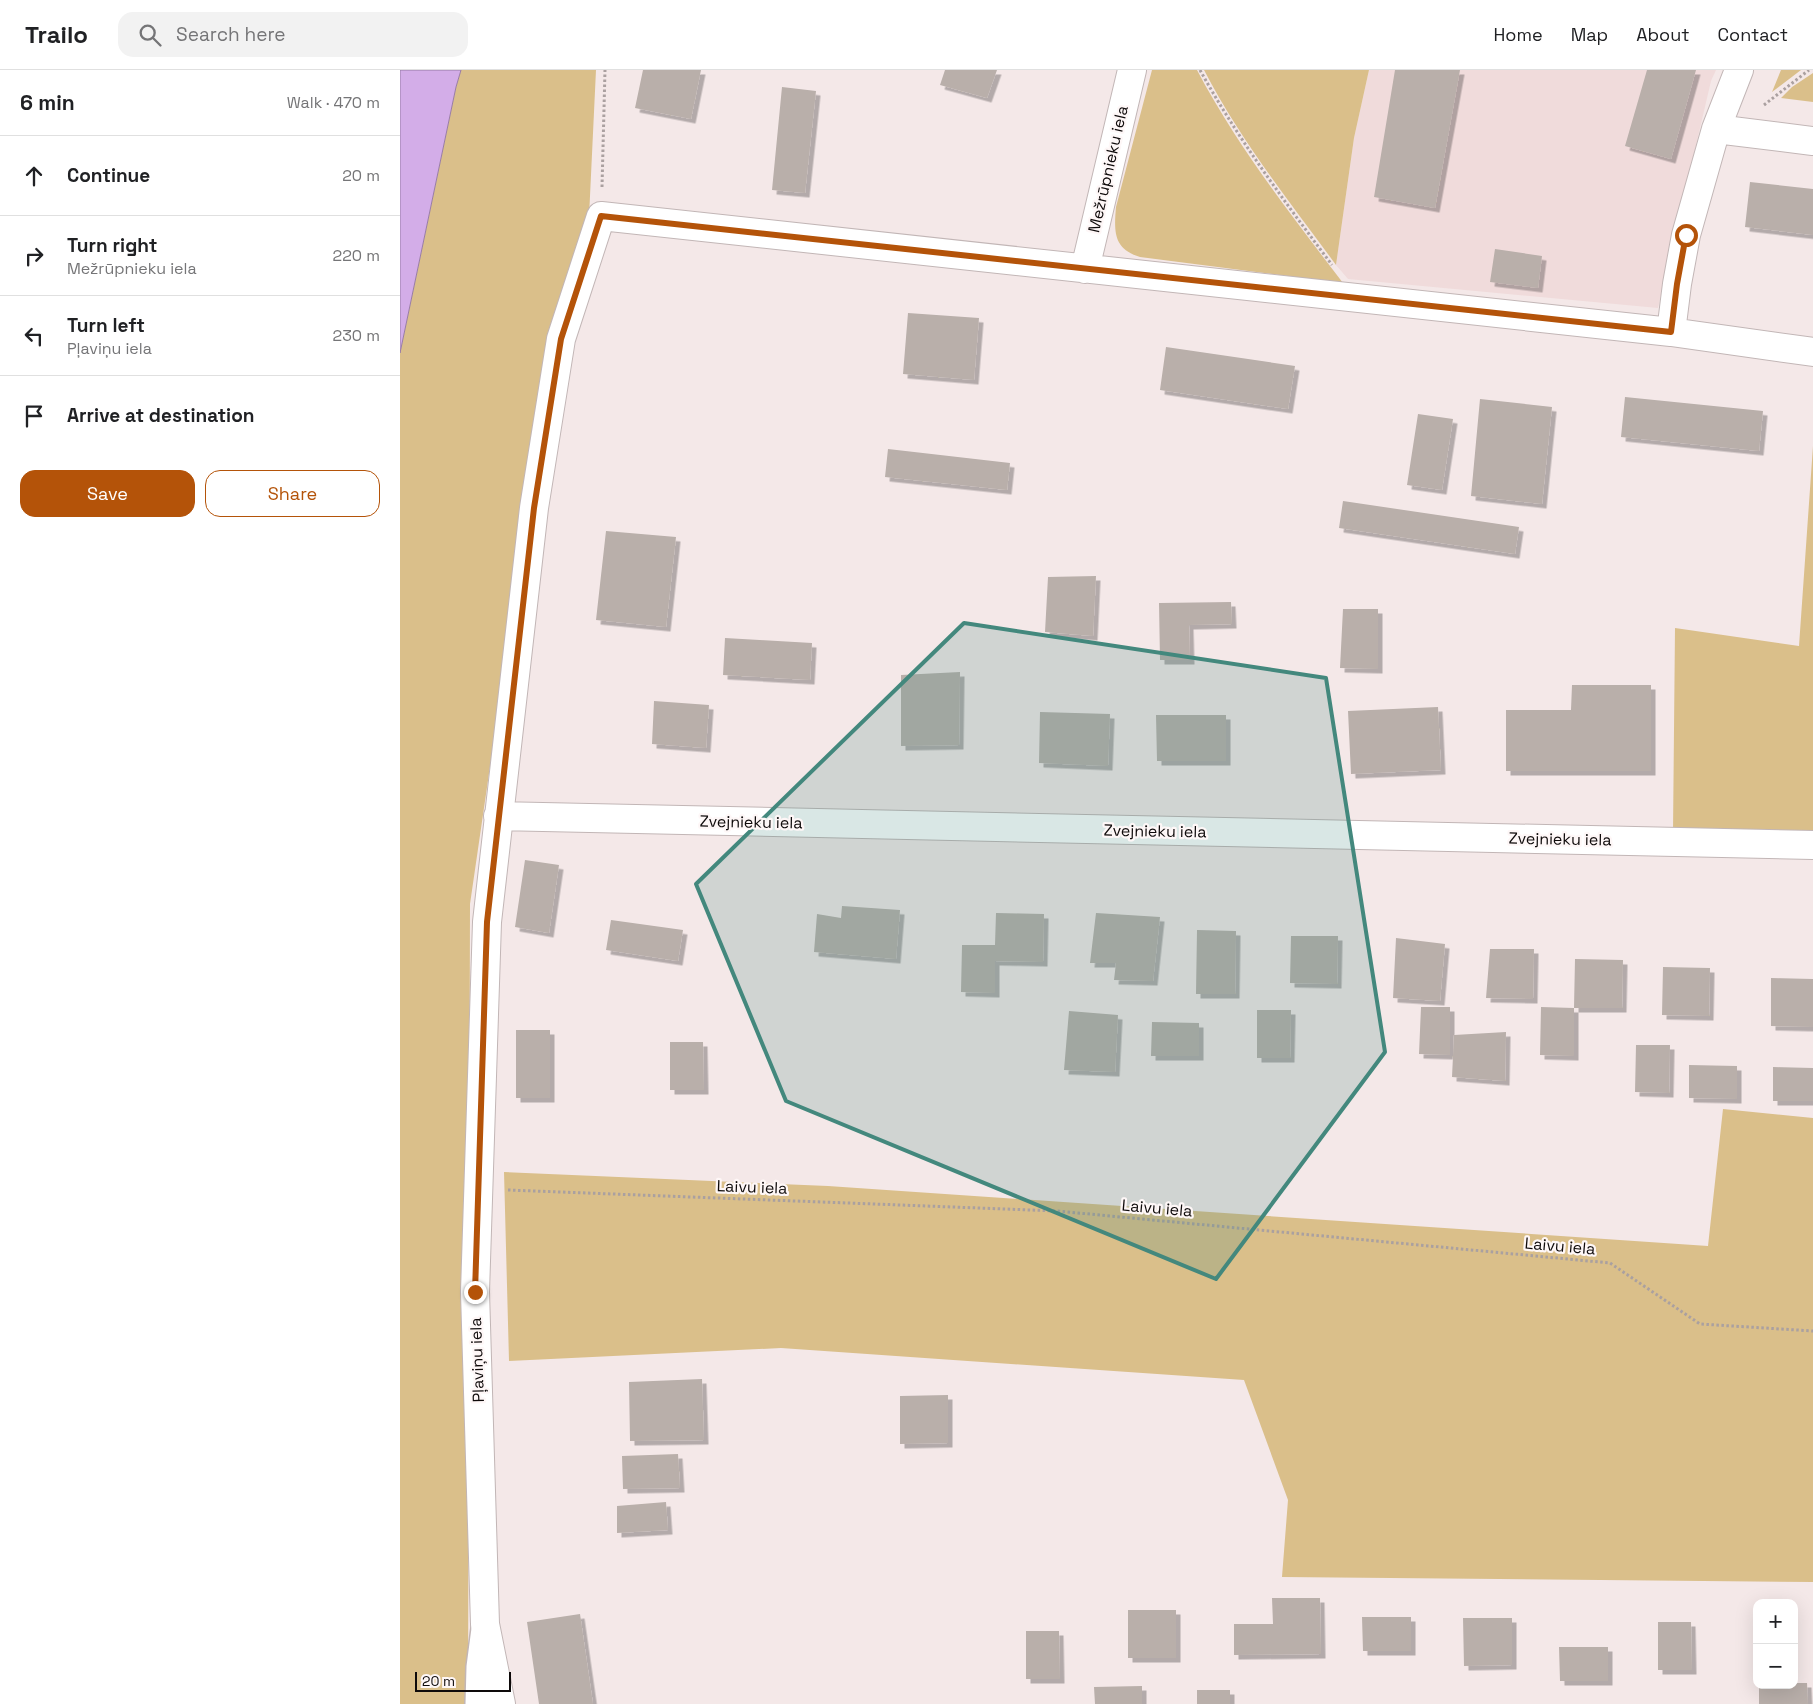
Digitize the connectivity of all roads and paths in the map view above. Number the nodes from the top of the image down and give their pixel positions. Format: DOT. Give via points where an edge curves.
graph roads {
  1 [pos="606,70"];
  2 [pos="1132,70"];
  3 [pos="1200,70"];
  4 [pos="1739,70"];
  5 [pos="1716,128"];
  6 [pos="1813,140"];
  7 [pos="601,216"];
  8 [pos="1085,269"];
  9 [pos="1359,298"];
  10 [pos="1671,332"];
  11 [pos="1813,352"];
  12 [pos="498,816"];
  13 [pos="1813,845"];
  14 [pos="479,1188"];
  15 [pos="1813,1331"];
  16 [pos="485,1624"];
  17 [pos="478,1704"];
  18 [pos="500,1704"];
  1 -- 7 [label="path"];
  2 -- 8 [label="street, Mežrūpnieku iela"];
  3 -- 9 [label="path" via="1261,167"];
  4 -- 5 [label="street"];
  5 -- 6 [label="street"];
  5 -- 10 [label="street" via="1686,235"];
  7 -- 8 [label="street"];
  7 -- 12 [label="street, Pļaviņu iela" via="561,339 534,508"];
  8 -- 9 [label="street"];
  9 -- 10 [label="street"];
  10 -- 11 [label="street"];
  12 -- 13 [label="street, Zvejnieku iela"];
  12 -- 14 [label="street, Pļaviņu iela" via="487,922"];
  14 -- 15 [label="path, Laivu iela" via="1057,1211 1610,1263 1700,1324"];
  14 -- 16 [label="street, Pļaviņu iela" via="475,1292"];
  16 -- 17 [label="street"];
  16 -- 18 [label="street, Pļaviņu iela"];
}
